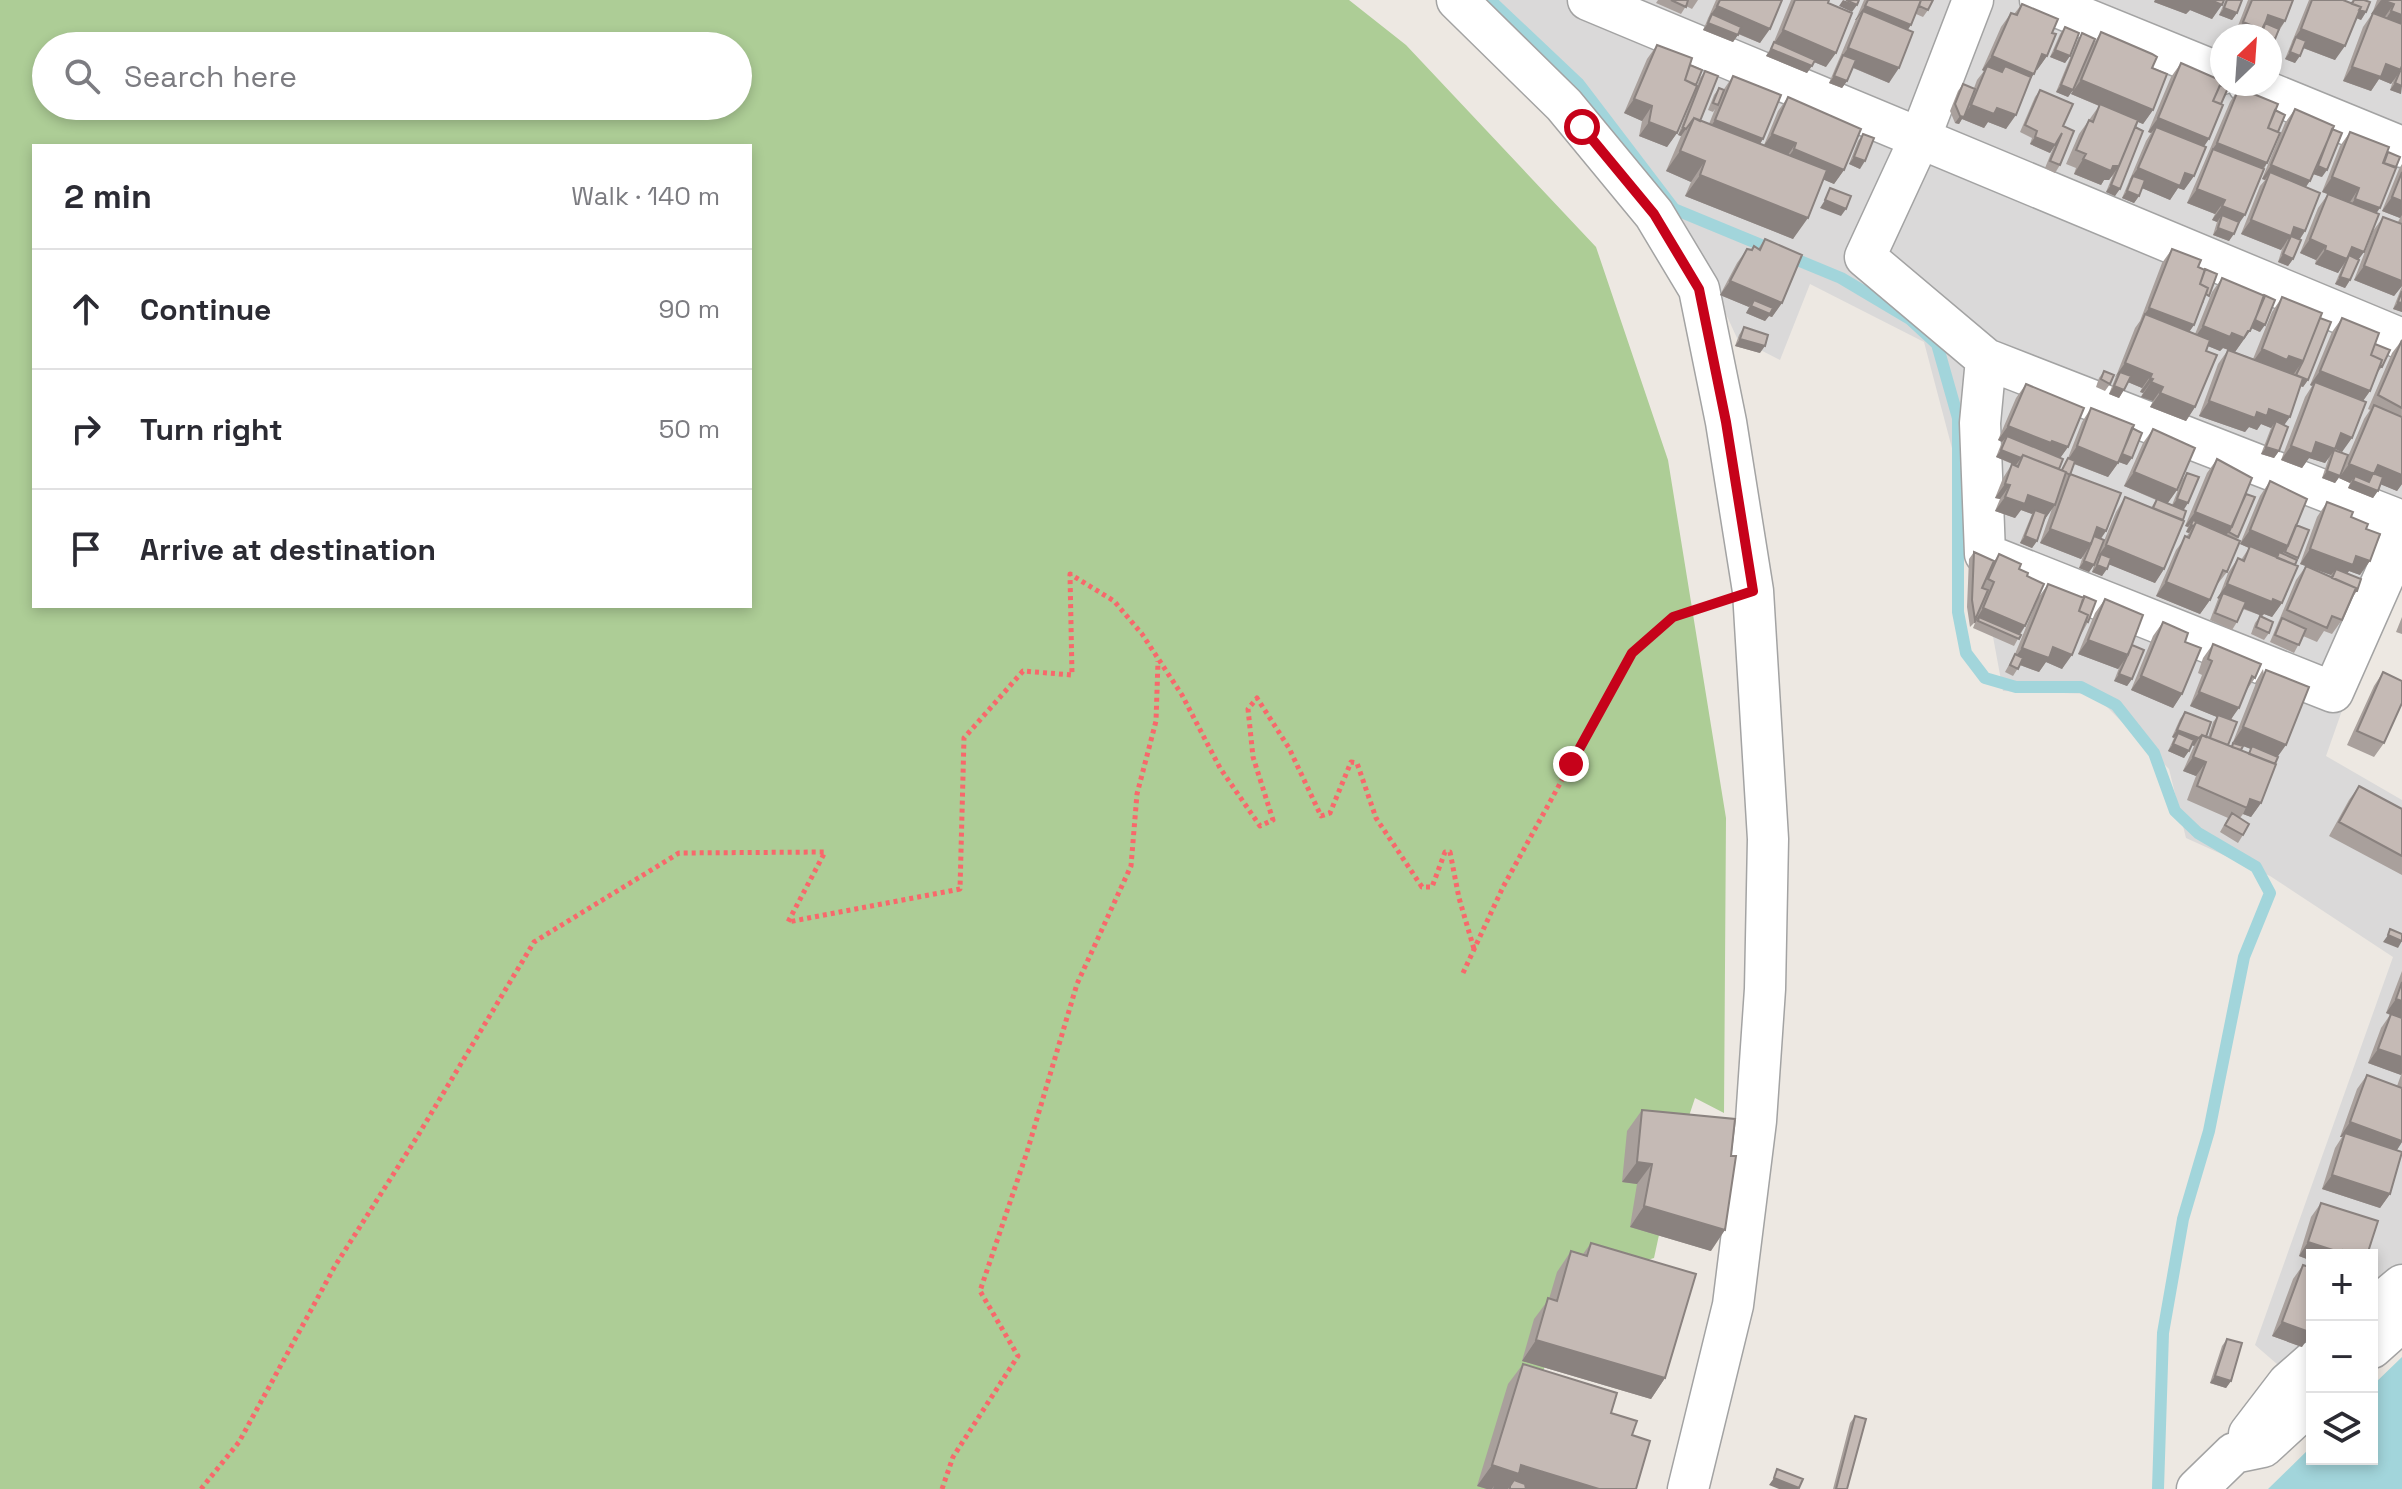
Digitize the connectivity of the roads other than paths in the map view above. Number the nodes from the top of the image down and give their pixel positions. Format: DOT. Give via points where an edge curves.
graph roads {
  1 [pos="1457,0"];
  2 [pos="1588,0"];
  3 [pos="1973,0"];
  4 [pos="2040,0"];
  5 [pos="2210,69"];
  6 [pos="2277,96"];
  7 [pos="1920,138"];
  8 [pos="2402,147"];
  9 [pos="2402,339"];
  10 [pos="1986,359"];
  11 [pos="2402,521"];
  12 [pos="2402,536"];
  13 [pos="2402,1285"];
  14 [pos="2378,1305"];
  15 [pos="2402,1321"];
  16 [pos="2378,1343"];
  17 [pos="2306,1367"];
  18 [pos="2306,1408"];
  19 [pos="2234,1453"];
  20 [pos="1688,1489"];
  21 [pos="2197,1489"];
  1 -- 20 [label="street" via="1564,105 1654,214 1699,289 1753,591 1768,839 1756,1121 1733,1305"];
  2 -- 7 [label="street"];
  3 -- 7 [label="street"];
  4 -- 5 [label="street"];
  6 -- 8 [label="street"];
  7 -- 9 [label="street"];
  7 -- 10 [label="street" via="1865,257"];
  10 -- 11 [label="street"];
  10 -- 12 [label="street" via="1980,423 1985,554 2333,692"];
  13 -- 14 [label="street"];
  15 -- 16 [label="street"];
  17 -- 19 [label="street"];
  18 -- 19 [label="street" via="2263,1447"];
  19 -- 21 [label="street"];
}
